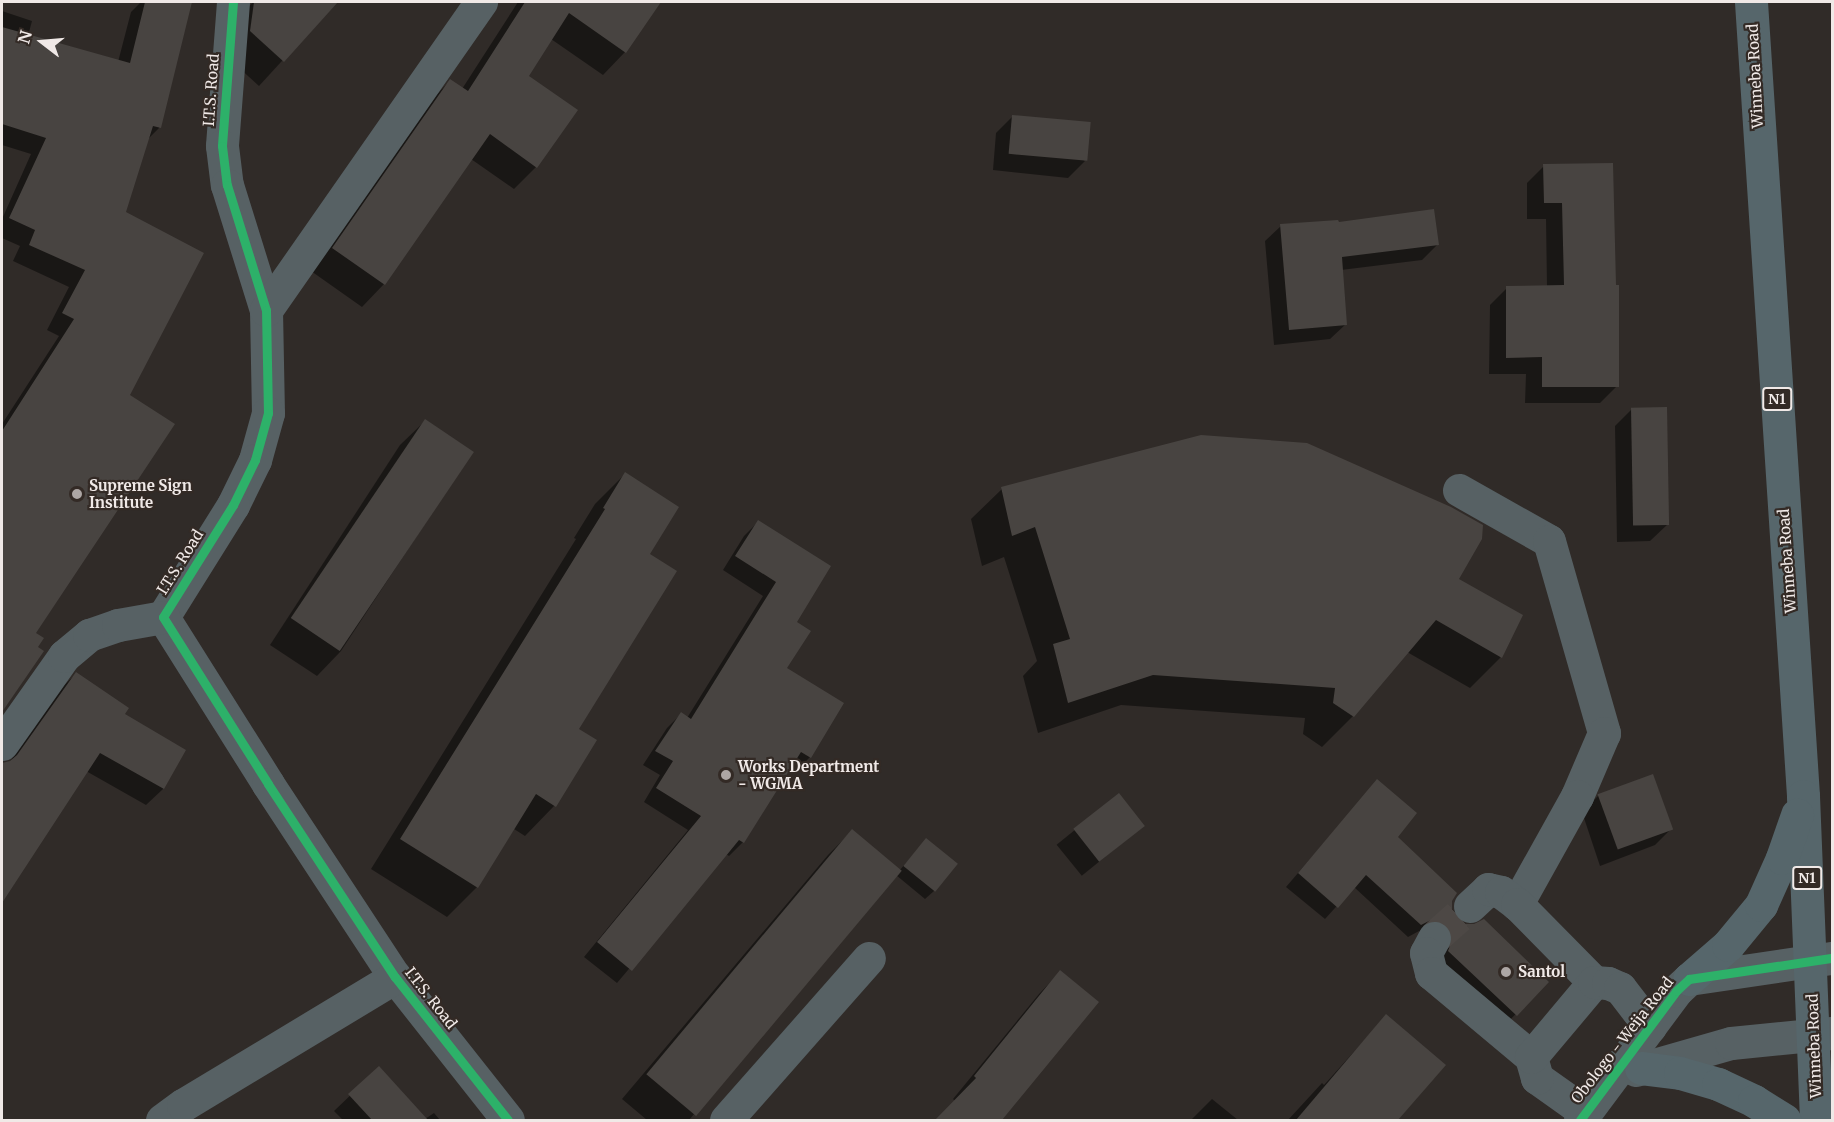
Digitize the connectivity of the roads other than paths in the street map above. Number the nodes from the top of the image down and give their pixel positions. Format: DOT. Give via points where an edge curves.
graph roads {
  1 [pos="233,2"];
  2 [pos="481,2"];
  3 [pos="1751,2"];
  4 [pos="266,310"];
  5 [pos="1459,490"];
  6 [pos="163,618"];
  7 [pos="2,744"];
  8 [pos="1803,796"];
  9 [pos="1517,904"];
  10 [pos="1470,906"];
  11 [pos="1434,938"];
  12 [pos="869,958"];
  13 [pos="1821,960"];
  14 [pos="395,976"];
  15 [pos="1689,979"];
  16 [pos="1594,982"];
  17 [pos="1650,1027"];
  18 [pos="1823,1033"];
  19 [pos="1531,1057"];
  20 [pos="1641,1068"];
  21 [pos="1607,1082"];
  22 [pos="1582,1116"];
  23 [pos="162,1120"];
  24 [pos="508,1120"];
  25 [pos="726,1120"];
  26 [pos="1784,1120"];
  27 [pos="1816,1120"];
  1 -- 4 [label="street, I.T.S. Road" via="222,146 225,175"];
  2 -- 4 [label="street"];
  3 -- 8 [label="highway, Winneba Road / N1"];
  4 -- 6 [label="street, I.T.S. Road" via="268,413 255,460 233,505"];
  5 -- 9 [label="street" via="1549,541 1604,733 1576,796"];
  6 -- 7 [label="street" via="118,625 89,635 64,656"];
  6 -- 14 [label="street, I.T.S. Road"];
  8 -- 13 [label="highway, Winneba Road / N1"];
  8 -- 15 [label="highway" via="1761,905 1728,945"];
  9 -- 10 [label="street" via="1502,892 1488,889"];
  9 -- 16 [label="street"];
  11 -- 19 [label="street" via="1426,953 1431,973"];
  12 -- 25 [label="street"];
  13 -- 15 [label="street, Obologo - Weija Road"];
  13 -- 18 [label="highway, Winneba Road / N1"];
  14 -- 23 [label="street"];
  14 -- 24 [label="street, I.T.S. Road"];
  15 -- 17 [label="street, Obologo - Weija Road"];
  16 -- 17 [label="street" via="1620,988"];
  16 -- 19 [label="street"];
  17 -- 21 [label="street, Obologo - Weija Road"];
  18 -- 20 [label="street, Obologo - Weija Road" via="1731,1043"];
  18 -- 27 [label="highway, Winneba Road / N1"];
  19 -- 22 [label="street" via="1537,1078"];
  20 -- 21 [label="street, Obologo - Weija Road"];
  20 -- 26 [label="highway" via="1680,1073 1718,1084"];
  21 -- 22 [label="street, Obologo - Weija Road"];
}
